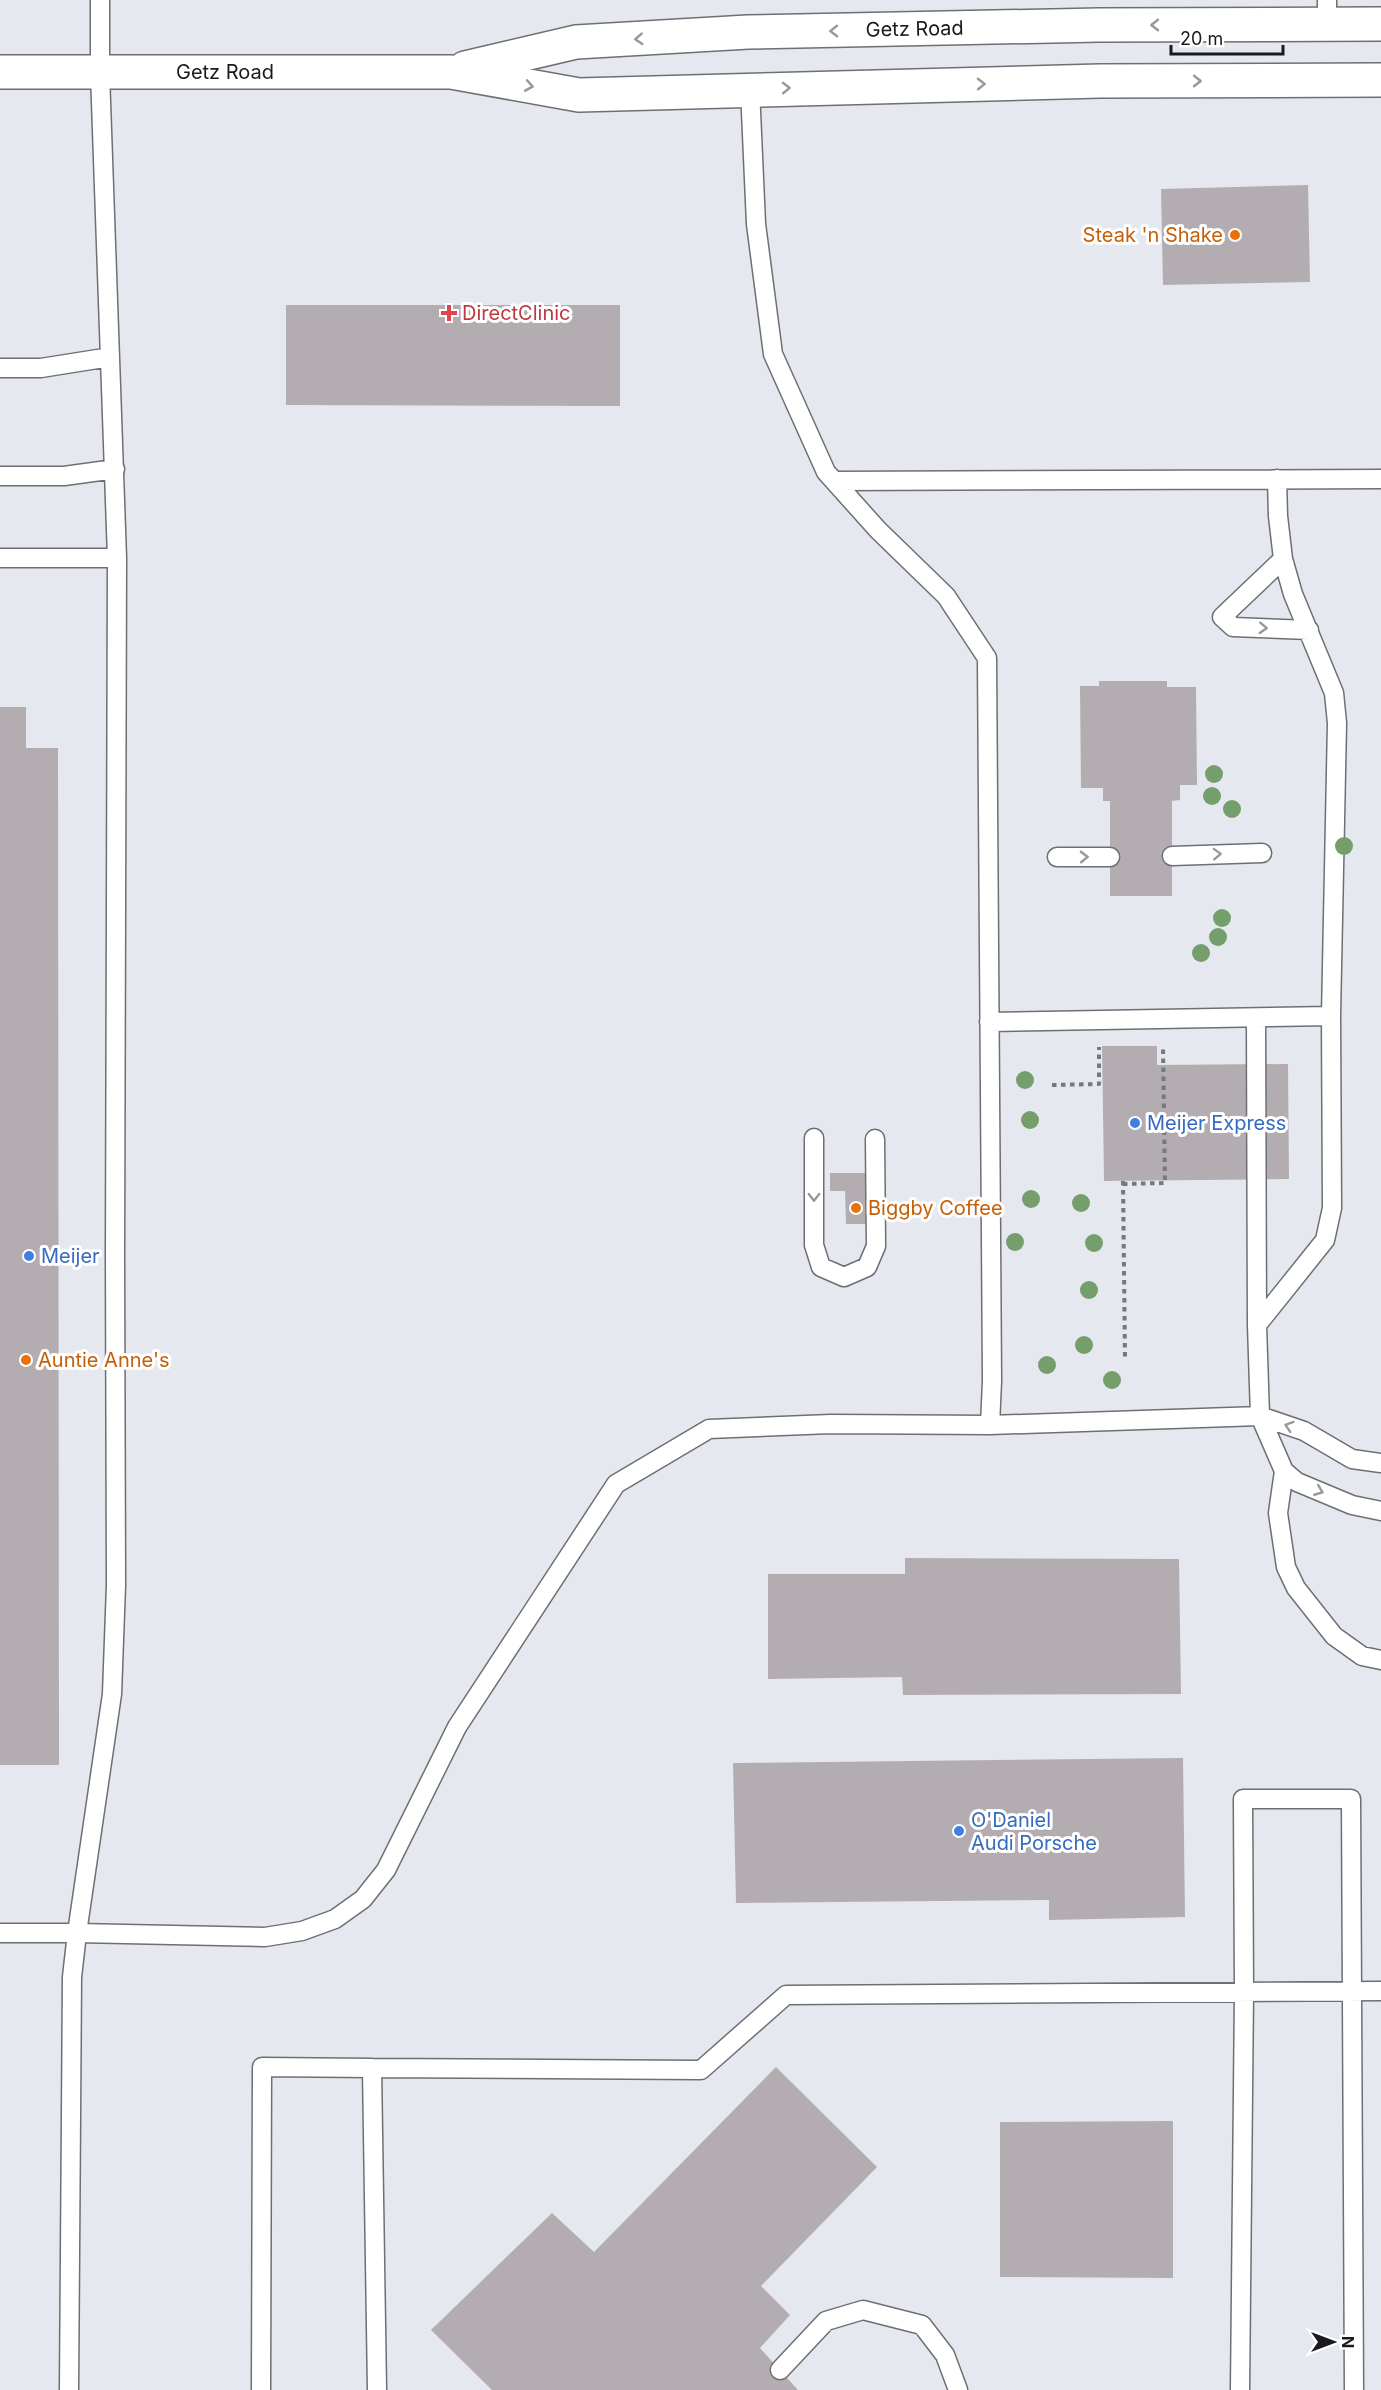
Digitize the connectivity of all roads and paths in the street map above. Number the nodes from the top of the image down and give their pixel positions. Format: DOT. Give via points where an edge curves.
graph roads {
  1 [pos="100,0"];
  2 [pos="1327,12"];
  3 [pos="1381,24"];
  4 [pos="0,72"];
  5 [pos="451,72"];
  6 [pos="100,73"];
  7 [pos="1381,80"];
  8 [pos="750,89"];
  9 [pos="110,357"];
  10 [pos="0,368"];
  11 [pos="114,469"];
  12 [pos="0,476"];
  13 [pos="1277,479"];
  14 [pos="1381,479"];
  15 [pos="835,481"];
  16 [pos="0,558"];
  17 [pos="117,558"];
  18 [pos="1282,559"];
  19 [pos="1309,630"];
  20 [pos="1262,853"];
  21 [pos="1110,856"];
  22 [pos="1172,856"];
  23 [pos="1057,858"];
  24 [pos="1331,1016"];
  25 [pos="1256,1018"];
  26 [pos="989,1022"];
  27 [pos="1163,1043"];
  28 [pos="1099,1044"];
  29 [pos="1052,1085"];
  30 [pos="814,1138"];
  31 [pos="875,1139"];
  32 [pos="1257,1325"];
  33 [pos="1125,1359"];
  34 [pos="1260,1416"];
  35 [pos="990,1425"];
  36 [pos="1381,1464"];
  37 [pos="1284,1471"];
  38 [pos="1381,1511"];
  39 [pos="1381,1660"];
  40 [pos="0,1933"];
  41 [pos="77,1933"];
  42 [pos="1351,1991"];
  43 [pos="1381,1991"];
  44 [pos="1244,1992"];
  45 [pos="372,2068"];
  46 [pos="780,2370"];
  47 [pos="69,2390"];
  48 [pos="261,2390"];
  49 [pos="377,2390"];
  50 [pos="958,2390"];
  51 [pos="1240,2390"];
  52 [pos="1354,2390"];
  1 -- 6 [label="lane"];
  2 -- 3 [label="street, Getz Road"];
  2 -- 5 [label="street, Getz Road, one-way" via="1099,25 748,32 576,42"];
  4 -- 6 [label="street, Getz Road"];
  5 -- 6 [label="street, Getz Road"];
  5 -- 8 [label="street, Getz Road, one-way" via="579,95"];
  6 -- 9 [label="lane"];
  8 -- 7 [label="street, Getz Road, one-way" via="1100,81"];
  8 -- 15 [label="lane" via="756,224 773,354 826,472"];
  9 -- 10 [label="lane" via="41,368"];
  9 -- 11 [label="lane"];
  11 -- 12 [label="lane" via="64,476"];
  11 -- 17 [label="lane"];
  13 -- 14 [label="lane"];
  13 -- 15 [label="lane"];
  13 -- 18 [label="lane"];
  15 -- 26 [label="lane" via="878,530 946,596 987,658"];
  16 -- 17 [label="lane"];
  17 -- 41 [label="lane" via="116,1585 112,1694"];
  18 -- 19 [label="lane"];
  18 -- 19 [label="lane, one-way" via="1222,616 1233,627"];
  19 -- 24 [label="lane" via="1334,693 1337,723"];
  22 -- 20 [label="lane, one-way"];
  23 -- 21 [label="lane, one-way"];
  24 -- 25 [label="lane"];
  24 -- 32 [label="lane" via="1332,1208 1325,1240"];
  25 -- 26 [label="lane"];
  25 -- 32 [label="lane"];
  26 -- 35 [label="lane"];
  27 -- 33 [label="path" via="1165,1183 1123,1182"];
  28 -- 29 [label="path" via="1099,1084"];
  30 -- 31 [label="lane, one-way" via="814,1245 821,1267 844,1277 867,1268 876,1246"];
  32 -- 34 [label="lane"];
  34 -- 35 [label="lane"];
  36 -- 34 [label="lane, one-way" via="1352,1459 1304,1431"];
  34 -- 37 [label="lane"];
  35 -- 41 [label="lane" via="831,1424 710,1429 616,1484 457,1727 386,1870 363,1899 335,1919 302,1931 265,1937"];
  37 -- 38 [label="lane, one-way" via="1297,1482 1352,1505"];
  37 -- 39 [label="lane" via="1278,1513 1286,1567 1296,1587 1334,1636 1362,1656"];
  40 -- 41 [label="lane"];
  41 -- 47 [label="lane" via="72,1977"];
  42 -- 43 [label="lane"];
  42 -- 44 [label="lane"];
  42 -- 44 [label="lane" via="1351,1799 1243,1799"];
  42 -- 52 [label="lane"];
  44 -- 45 [label="lane" via="786,1995 701,2070"];
  44 -- 51 [label="lane"];
  45 -- 48 [label="lane" via="262,2067"];
  45 -- 49 [label="lane"];
  46 -- 50 [label="lane" via="826,2321 863,2310 922,2325 945,2355"];
}
